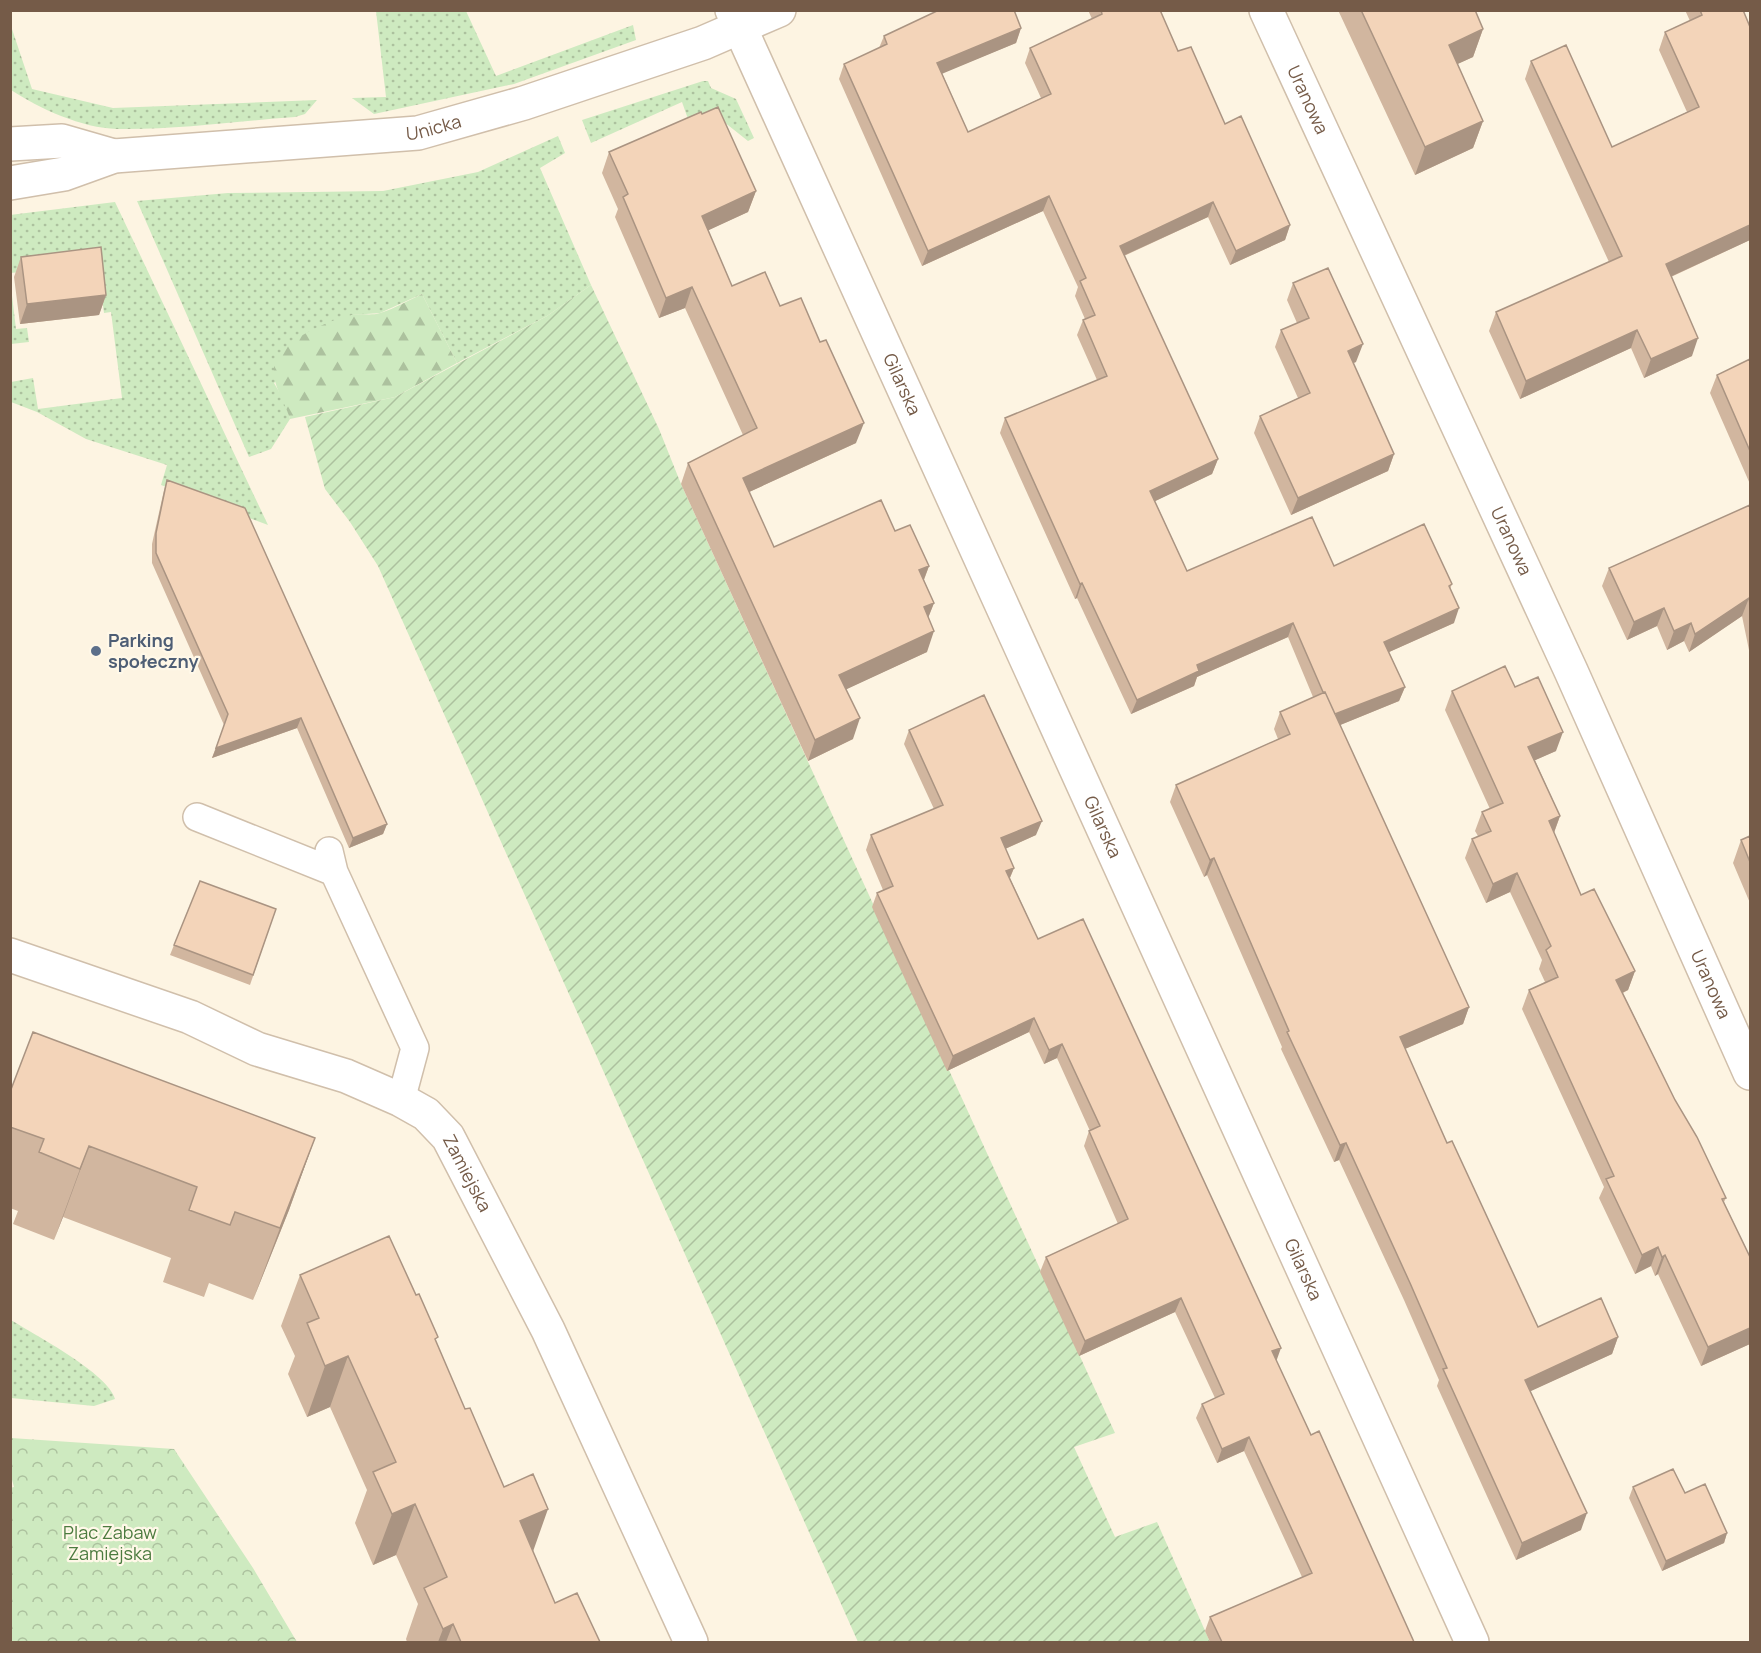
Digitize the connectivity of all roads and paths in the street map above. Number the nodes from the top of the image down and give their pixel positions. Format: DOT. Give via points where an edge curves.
graph roads {
  1 [pos="779,10"];
  2 [pos="1266,10"];
  3 [pos="736,20"];
  4 [pos="10,144"];
  5 [pos="114,156"];
  6 [pos="10,183"];
  7 [pos="197,817"];
  8 [pos="10,955"];
  9 [pos="1750,1073"];
  10 [pos="401,1100"];
  11 [pos="690,1642"];
  12 [pos="1472,1642"];
  1 -- 3 [label="street, Unicka"];
  2 -- 9 [label="street, Uranowa" via="1571,671"];
  3 -- 5 [label="street, Unicka" via="703,44 418,133"];
  3 -- 12 [label="street, Gilarska"];
  4 -- 5 [label="street, Unicka" via="62,141"];
  5 -- 6 [label="street, Unicka" via="64,174"];
  7 -- 10 [label="lane" via="332,861 415,1048"];
  8 -- 10 [label="street, Zamiejska" via="190,1017 258,1049 346,1076"];
  10 -- 11 [label="street, Zamiejska" via="426,1114 448,1137 548,1330"];
}
